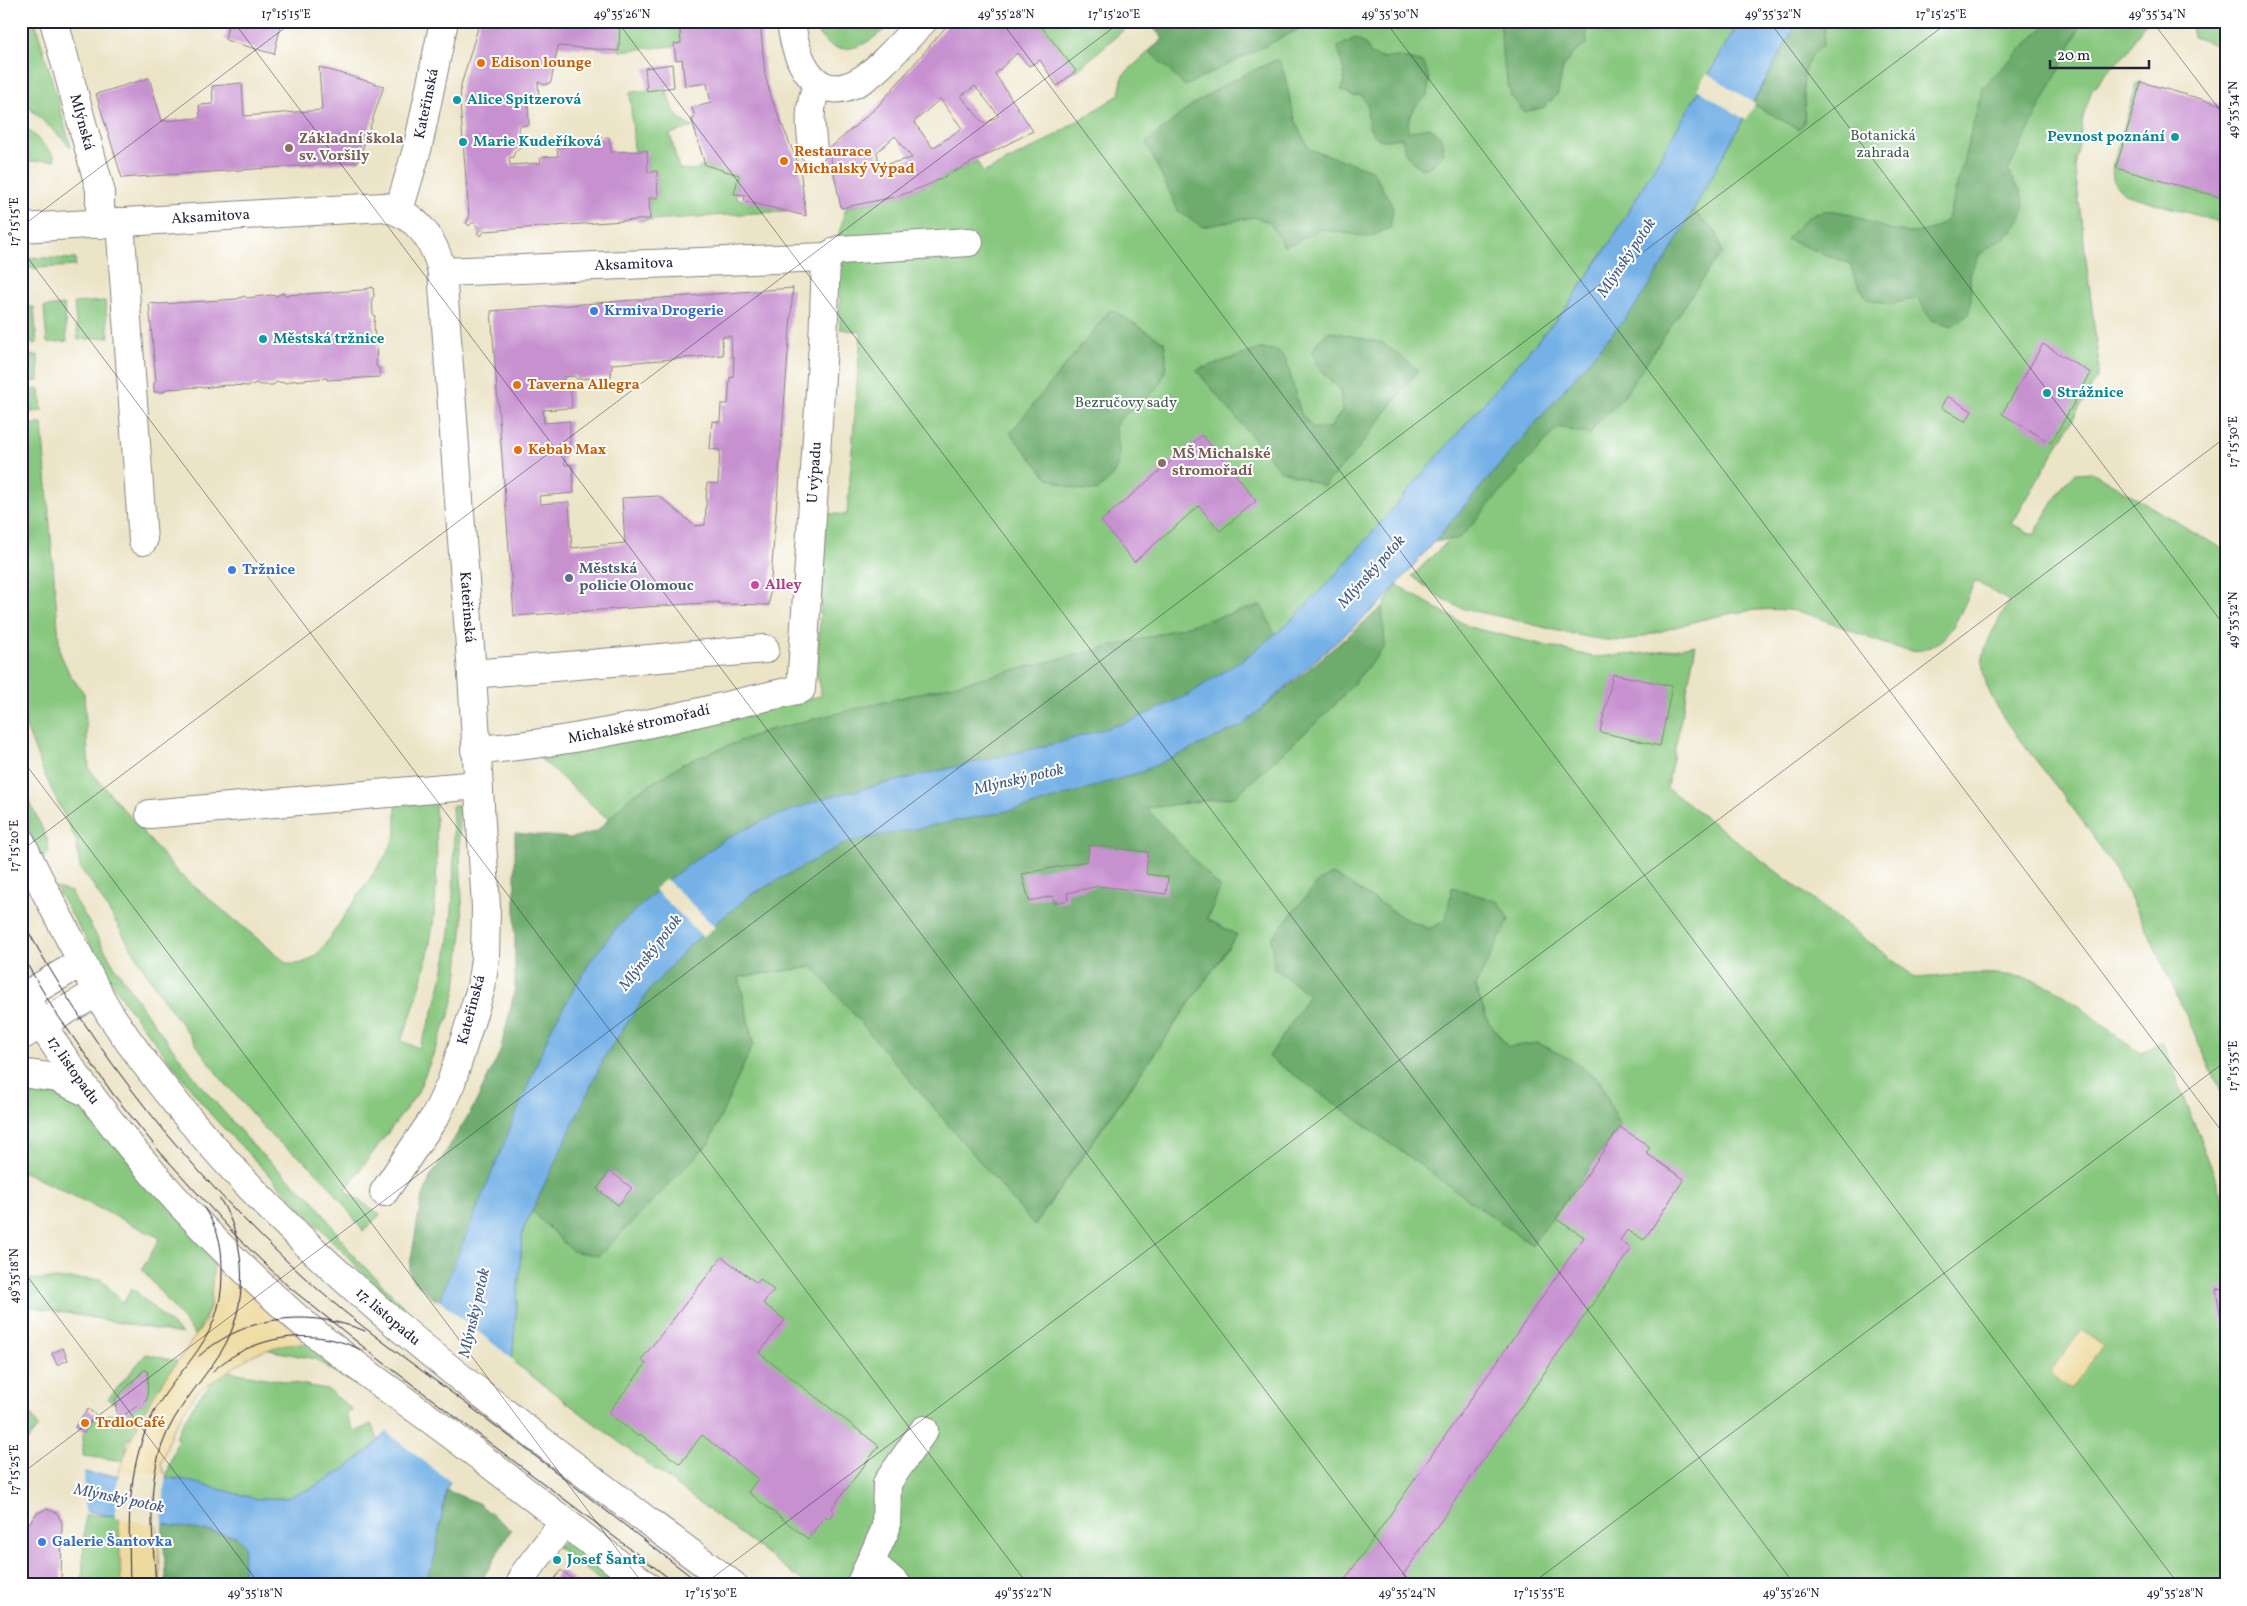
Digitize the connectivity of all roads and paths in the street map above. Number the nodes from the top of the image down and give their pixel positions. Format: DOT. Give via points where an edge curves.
graph roads {
  1 [pos="54,21"];
  2 [pos="444,21"];
  3 [pos="791,21"];
  4 [pos="922,21"];
  5 [pos="818,84"];
  6 [pos="813,149"];
  7 [pos="399,210"];
  8 [pos="110,223"];
  9 [pos="21,228"];
  10 [pos="969,242"];
  11 [pos="826,257"];
  12 [pos="442,272"];
  13 [pos="143,541"];
  14 [pos="765,649"];
  15 [pos="472,674"];
  16 [pos="801,688"];
  17 [pos="475,750"];
  18 [pos="478,785"];
  19 [pos="150,814"];
  20 [pos="21,842"];
  21 [pos="82,962"];
  22 [pos="98,992"];
  23 [pos="22,995"];
  24 [pos="32,1030"];
  25 [pos="21,1073"];
  26 [pos="88,1094"];
  27 [pos="384,1192"];
  28 [pos="924,1430"];
  29 [pos="564,1522"];
  30 [pos="865,1573"];
  31 [pos="520,1585"];
  32 [pos="646,1585"];
  33 [pos="733,1585"];
  34 [pos="897,1585"];
  1 -- 8 [label="street, Mlýnská"];
  2 -- 7 [label="street, Kateřinská" via="418,146"];
  3 -- 5 [label="street" via="798,55"];
  4 -- 5 [label="street" via="858,83 831,88"];
  5 -- 6 [label="street" via="809,114"];
  7 -- 8 [label="street, Aksamitova" via="384,206 342,207"];
  7 -- 12 [label="street, Kateřinská" via="428,237 436,250"];
  8 -- 9 [label="street, Aksamitova"];
  8 -- 13 [label="street, Mlýnská"];
  10 -- 11 [label="street, Aksamitova" via="838,250"];
  11 -- 12 [label="street, Aksamitova"];
  11 -- 16 [label="street, U výpadu"];
  12 -- 15 [label="street, Kateřinská"];
  14 -- 15 [label="street"];
  15 -- 17 [label="street, Kateřinská"];
  16 -- 17 [label="street, Michalské stromořadí" via="618,729 517,747"];
  17 -- 18 [label="street, Kateřinská"];
  18 -- 19 [label="street"];
  18 -- 27 [label="street, Kateřinská" via="486,907 481,988 451,1083 436,1115"];
  20 -- 21 [label="street"];
  21 -- 22 [label="street, 17. listopadu"];
  21 -- 23 [label="street"];
  22 -- 24 [label="street"];
  22 -- 33 [label="street, 17. listopadu" via="139,1055 211,1144 299,1236 428,1352"];
  23 -- 24 [label="street, 17. listopadu"];
  24 -- 26 [label="street, 17. listopadu"];
  25 -- 26 [label="street" via="57,1078"];
  26 -- 29 [label="street, 17. listopadu" via="159,1181 296,1317"];
  28 -- 30 [label="street" via="887,1483 886,1528"];
  29 -- 31 [label="street" via="525,1573"];
  29 -- 32 [label="street, 17. listopadu"];
  30 -- 34 [label="street"];
}
